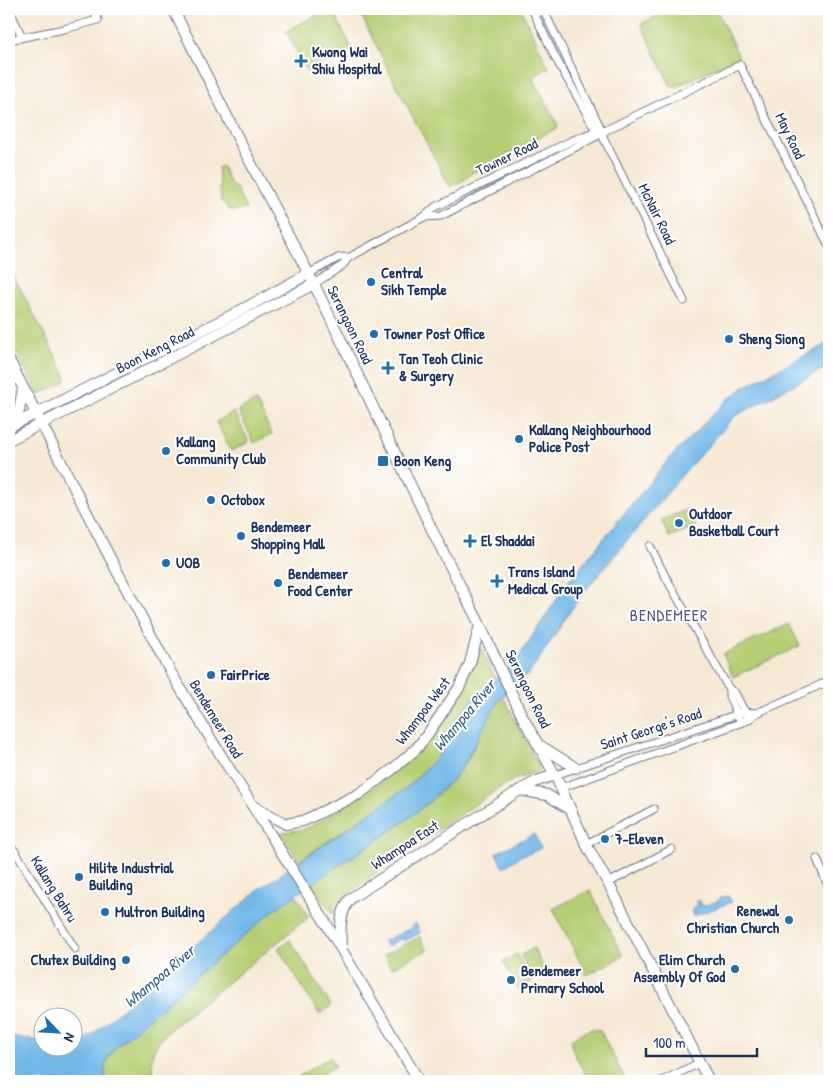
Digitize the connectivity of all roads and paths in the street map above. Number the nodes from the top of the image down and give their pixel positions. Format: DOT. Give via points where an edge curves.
graph roads {
  1 [pos="9,9"];
  2 [pos="93,9"];
  3 [pos="173,9"];
  4 [pos="532,9"];
  5 [pos="543,9"];
  6 [pos="22,37"];
  7 [pos="9,40"];
  8 [pos="740,65"];
  9 [pos="602,133"];
  10 [pos="829,246"];
  11 [pos="348,258"];
  12 [pos="308,274"];
  13 [pos="314,284"];
  14 [pos="684,301"];
  15 [pos="9,360"];
  16 [pos="23,388"];
  17 [pos="36,414"];
  18 [pos="41,424"];
  19 [pos="10,427"];
  20 [pos="9,440"];
  21 [pos="650,546"];
  22 [pos="480,625"];
  23 [pos="829,680"];
  24 [pos="729,689"];
  25 [pos="732,702"];
  26 [pos="741,713"];
  27 [pos="757,713"];
  28 [pos="724,719"];
  29 [pos="744,722"];
  30 [pos="539,744"];
  31 [pos="576,768"];
  32 [pos="556,775"];
  33 [pos="561,788"];
  34 [pos="520,790"];
  35 [pos="251,804"];
  36 [pos="654,809"];
  37 [pos="571,810"];
  38 [pos="9,846"];
  39 [pos="587,846"];
  40 [pos="672,849"];
  41 [pos="817,859"];
  42 [pos="608,883"];
  43 [pos="829,888"];
  44 [pos="341,948"];
  45 [pos="75,949"];
  46 [pos="699,1063"];
  47 [pos="419,1081"];
  48 [pos="662,1081"];
  49 [pos="709,1081"];
  1 -- 6 [label="street"];
  2 -- 6 [label="street" via="98,20"];
  3 -- 12 [label="main road, Serangoon Road"];
  4 -- 9 [label="street, McNair Road" via="555,57"];
  5 -- 9 [label="street, McNair Road"];
  6 -- 7 [label="street"];
  8 -- 9 [label="street, Towner Road"];
  8 -- 10 [label="street, May Road"];
  9 -- 11 [label="street, Towner Road" via="572,141 435,207 424,218"];
  9 -- 14 [label="street, McNair Road"];
  11 -- 12 [label="street, Towner Road" via="340,257"];
  11 -- 13 [label="street, Towner Road" via="343,265"];
  12 -- 13 [label="main road, Serangoon Road"];
  12 -- 17 [label="main road, Boon Keng Road"];
  13 -- 18 [label="main road, Boon Keng Road"];
  13 -- 22 [label="main road, Serangoon Road"];
  15 -- 16 [label="main road, Bendemeer Road"];
  16 -- 17 [label="main road, Bendemeer Road"];
  16 -- 19 [label="main road" via="19,411"];
  17 -- 18 [label="main road, Bendemeer Road"];
  17 -- 19 [label="main road, Boon Keng Road"];
  18 -- 20 [label="main road, Boon Keng Road"];
  18 -- 35 [label="main road, Bendemeer Road" via="170,672"];
  21 -- 24 [label="street"];
  22 -- 30 [label="main road, Serangoon Road" via="523,718"];
  22 -- 35 [label="main road, Whampoa West" via="473,655 459,688 427,735 393,769 359,794 304,821 286,824"];
  23 -- 27 [label="street, Saint George's Road"];
  24 -- 25 [label="street"];
  24 -- 26 [label="street" via="735,693"];
  25 -- 26 [label="street"];
  25 -- 28 [label="street"];
  26 -- 27 [label="street, Saint George's Road"];
  26 -- 28 [label="street, Saint George's Road"];
  26 -- 29 [label="street"];
  27 -- 29 [label="street, Saint George's Road"];
  28 -- 31 [label="street, Saint George's Road"];
  29 -- 33 [label="street, Saint George's Road"];
  30 -- 31 [label="main road"];
  30 -- 32 [label="main road, Serangoon Road"];
  31 -- 32 [label="street, Saint George's Road"];
  32 -- 33 [label="main road, Serangoon Road"];
  32 -- 34 [label="main road, Whampoa East"];
  33 -- 37 [label="main road, Serangoon Road"];
  34 -- 37 [label="main road" via="547,795"];
  34 -- 44 [label="main road, Whampoa East" via="351,898 344,908"];
  35 -- 44 [label="main road, Bendemeer Road"];
  36 -- 39 [label="street"];
  37 -- 39 [label="main road, Serangoon Road"];
  38 -- 45 [label="street, Kallang Bahru"];
  39 -- 42 [label="main road, Serangoon Road"];
  40 -- 42 [label="street"];
  41 -- 43 [label="street"];
  42 -- 46 [label="main road, Serangoon Road"];
  44 -- 47 [label="main road, Bendemeer Road"];
  46 -- 48 [label="street"];
  46 -- 49 [label="main road, Serangoon Road"];
}
